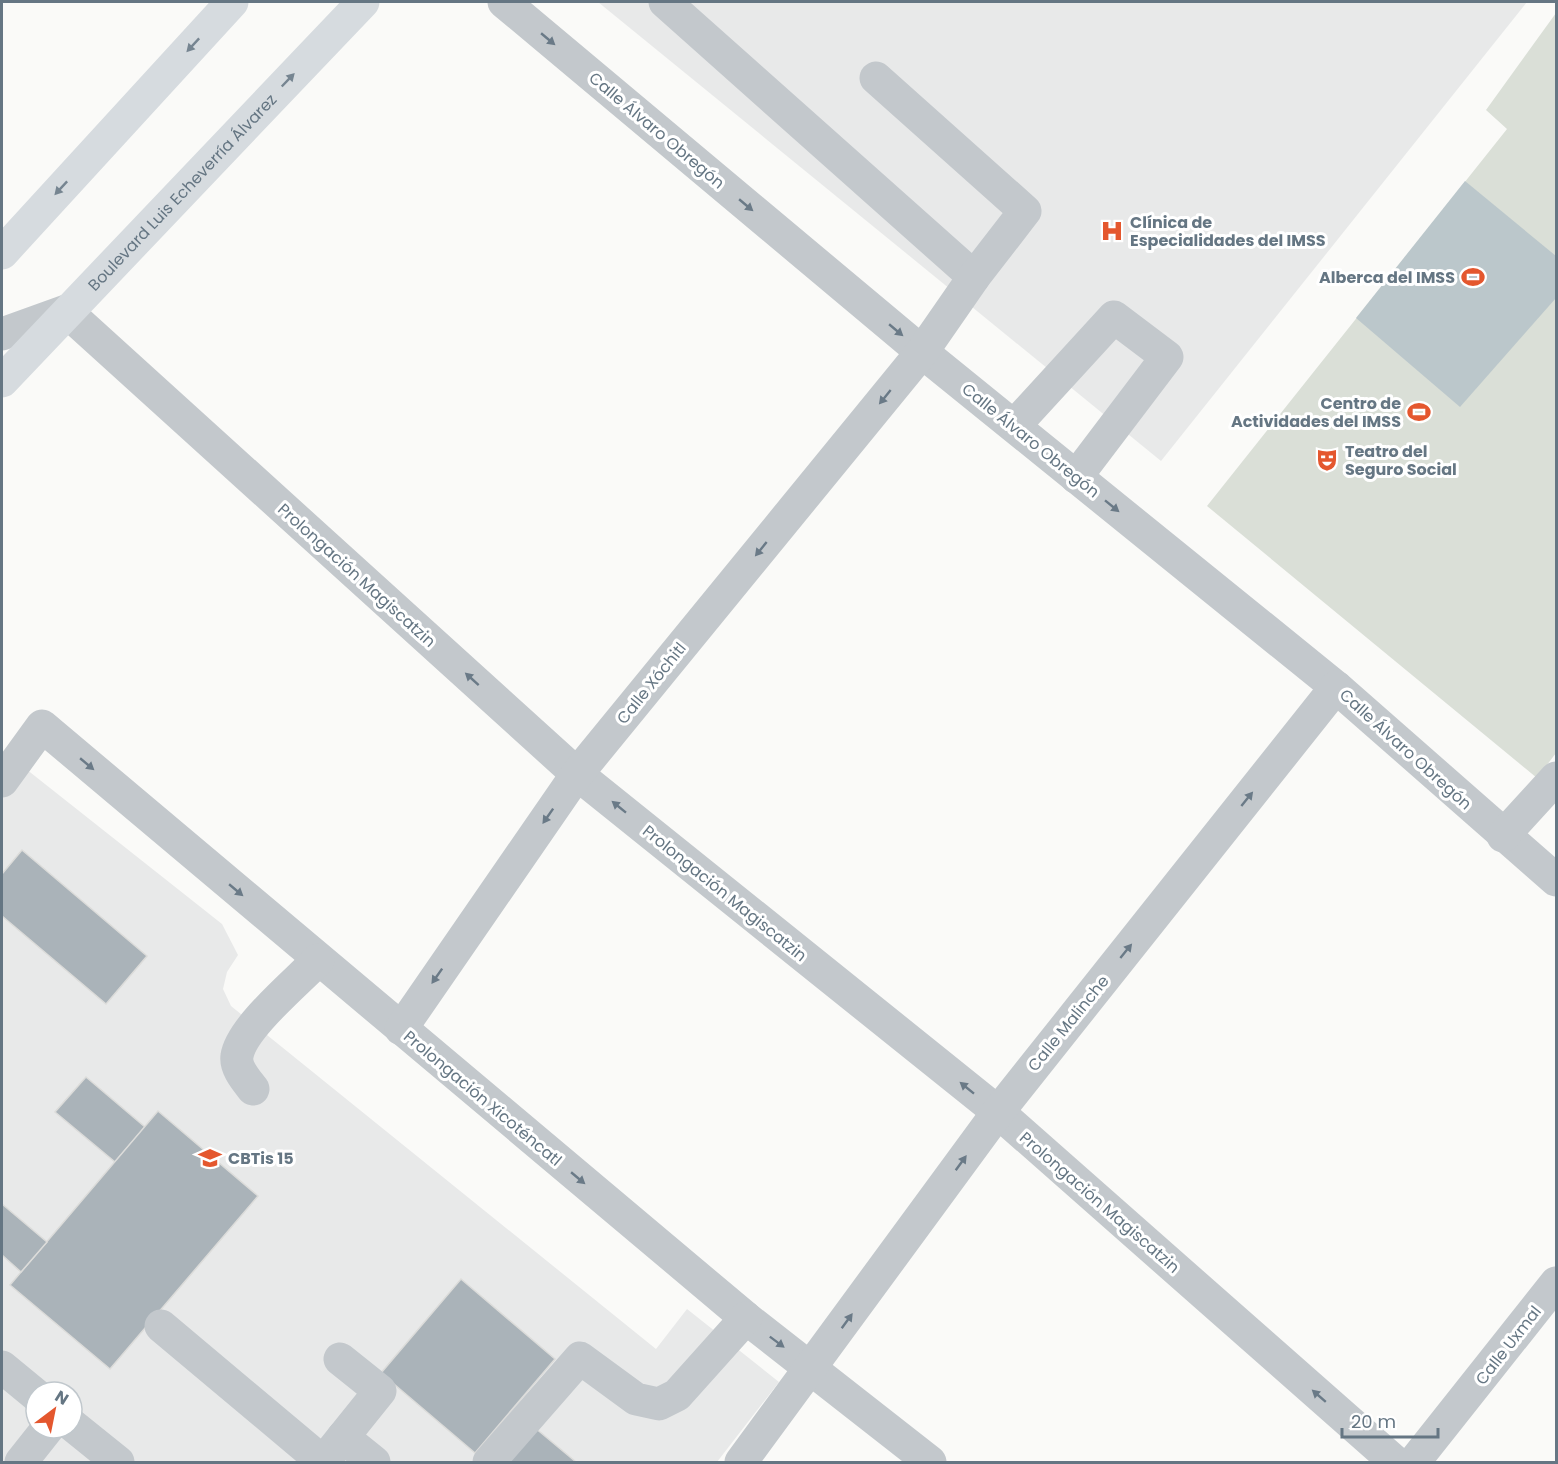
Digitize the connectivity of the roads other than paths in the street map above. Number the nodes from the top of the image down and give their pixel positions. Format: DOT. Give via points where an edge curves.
graph roads {
  1 [pos="232,2"];
  2 [pos="363,2"];
  3 [pos="504,2"];
  4 [pos="665,2"];
  5 [pos="876,78"];
  6 [pos="2,253"];
  7 [pos="974,277"];
  8 [pos="66,311"];
  9 [pos="2,334"];
  10 [pos="922,352"];
  11 [pos="2,381"];
  12 [pos="1015,425"];
  13 [pos="1076,477"];
  14 [pos="1336,687"];
  15 [pos="577,774"];
  16 [pos="1557,778"];
  17 [pos="2,781"];
  18 [pos="1503,836"];
  19 [pos="1557,880"];
  20 [pos="318,960"];
  21 [pos="401,1029"];
  22 [pos="253,1089"];
  23 [pos="998,1112"];
  24 [pos="1557,1283"];
  25 [pos="746,1318"];
  26 [pos="161,1326"];
  27 [pos="340,1359"];
  28 [pos="2,1367"];
  29 [pos="813,1368"];
  30 [pos="24,1385"];
  31 [pos="84,1435"];
  32 [pos="344,1437"];
  33 [pos="38,1440"];
  34 [pos="21,1462"];
  35 [pos="118,1462"];
  36 [pos="374,1462"];
  37 [pos="489,1462"];
  38 [pos="741,1462"];
  39 [pos="930,1462"];
  40 [pos="1395,1462"];
  41 [pos="1414,1462"];
  1 -- 6 [label="main road, one-way"];
  8 -- 2 [label="main road, Boulevard Luis Echeverría Álvarez, one-way"];
  3 -- 10 [label="street, Calle Álvaro Obregón, one-way"];
  4 -- 7 [label="street"];
  5 -- 7 [label="street, Calle Xóchitl" via="1025,211"];
  7 -- 10 [label="street, Calle Xóchitl"];
  8 -- 9 [label="street"];
  8 -- 11 [label="main road, Boulevard Luis Echeverría Álvarez"];
  15 -- 8 [label="street, Prolongación Magiscatzin, one-way"];
  10 -- 12 [label="street, Calle Álvaro Obregón"];
  10 -- 15 [label="street, Calle Xóchitl, one-way"];
  12 -- 13 [label="street, Calle Álvaro Obregón"];
  12 -- 13 [label="street" via="1114,317 1167,357"];
  13 -- 14 [label="street, Calle Álvaro Obregón, one-way"];
  14 -- 18 [label="street, Calle Álvaro Obregón"];
  23 -- 14 [label="street, Calle Malinche, one-way"];
  15 -- 21 [label="street, Calle Xóchitl, one-way"];
  23 -- 15 [label="street, Prolongación Magiscatzin, one-way"];
  16 -- 18 [label="street"];
  17 -- 20 [label="street, Prolongación Xicoténcatl, one-way" via="42,726"];
  18 -- 19 [label="street, Calle Álvaro Obregón"];
  20 -- 21 [label="street, Prolongación Xicoténcatl"];
  20 -- 22 [label="street" via="245,1035 236,1058"];
  21 -- 25 [label="street, Prolongación Xicoténcatl, one-way"];
  29 -- 23 [label="street, Calle Malinche, one-way"];
  40 -- 23 [label="street, Prolongación Magiscatzin, one-way"];
  24 -- 41 [label="street, Calle Uxmal"];
  25 -- 29 [label="street, Prolongación Xicoténcatl, one-way"];
  25 -- 37 [label="street" via="677,1395 659,1404 636,1399 580,1358"];
  26 -- 32 [label="street" via="322,1462"];
  27 -- 32 [label="street" via="380,1391"];
  28 -- 30 [label="street"];
  29 -- 38 [label="street, Calle Malinche"];
  29 -- 39 [label="street, Prolongación Xicoténcatl"];
  31 -- 35 [label="street"];
  32 -- 36 [label="street"];
  33 -- 34 [label="street"];
}
